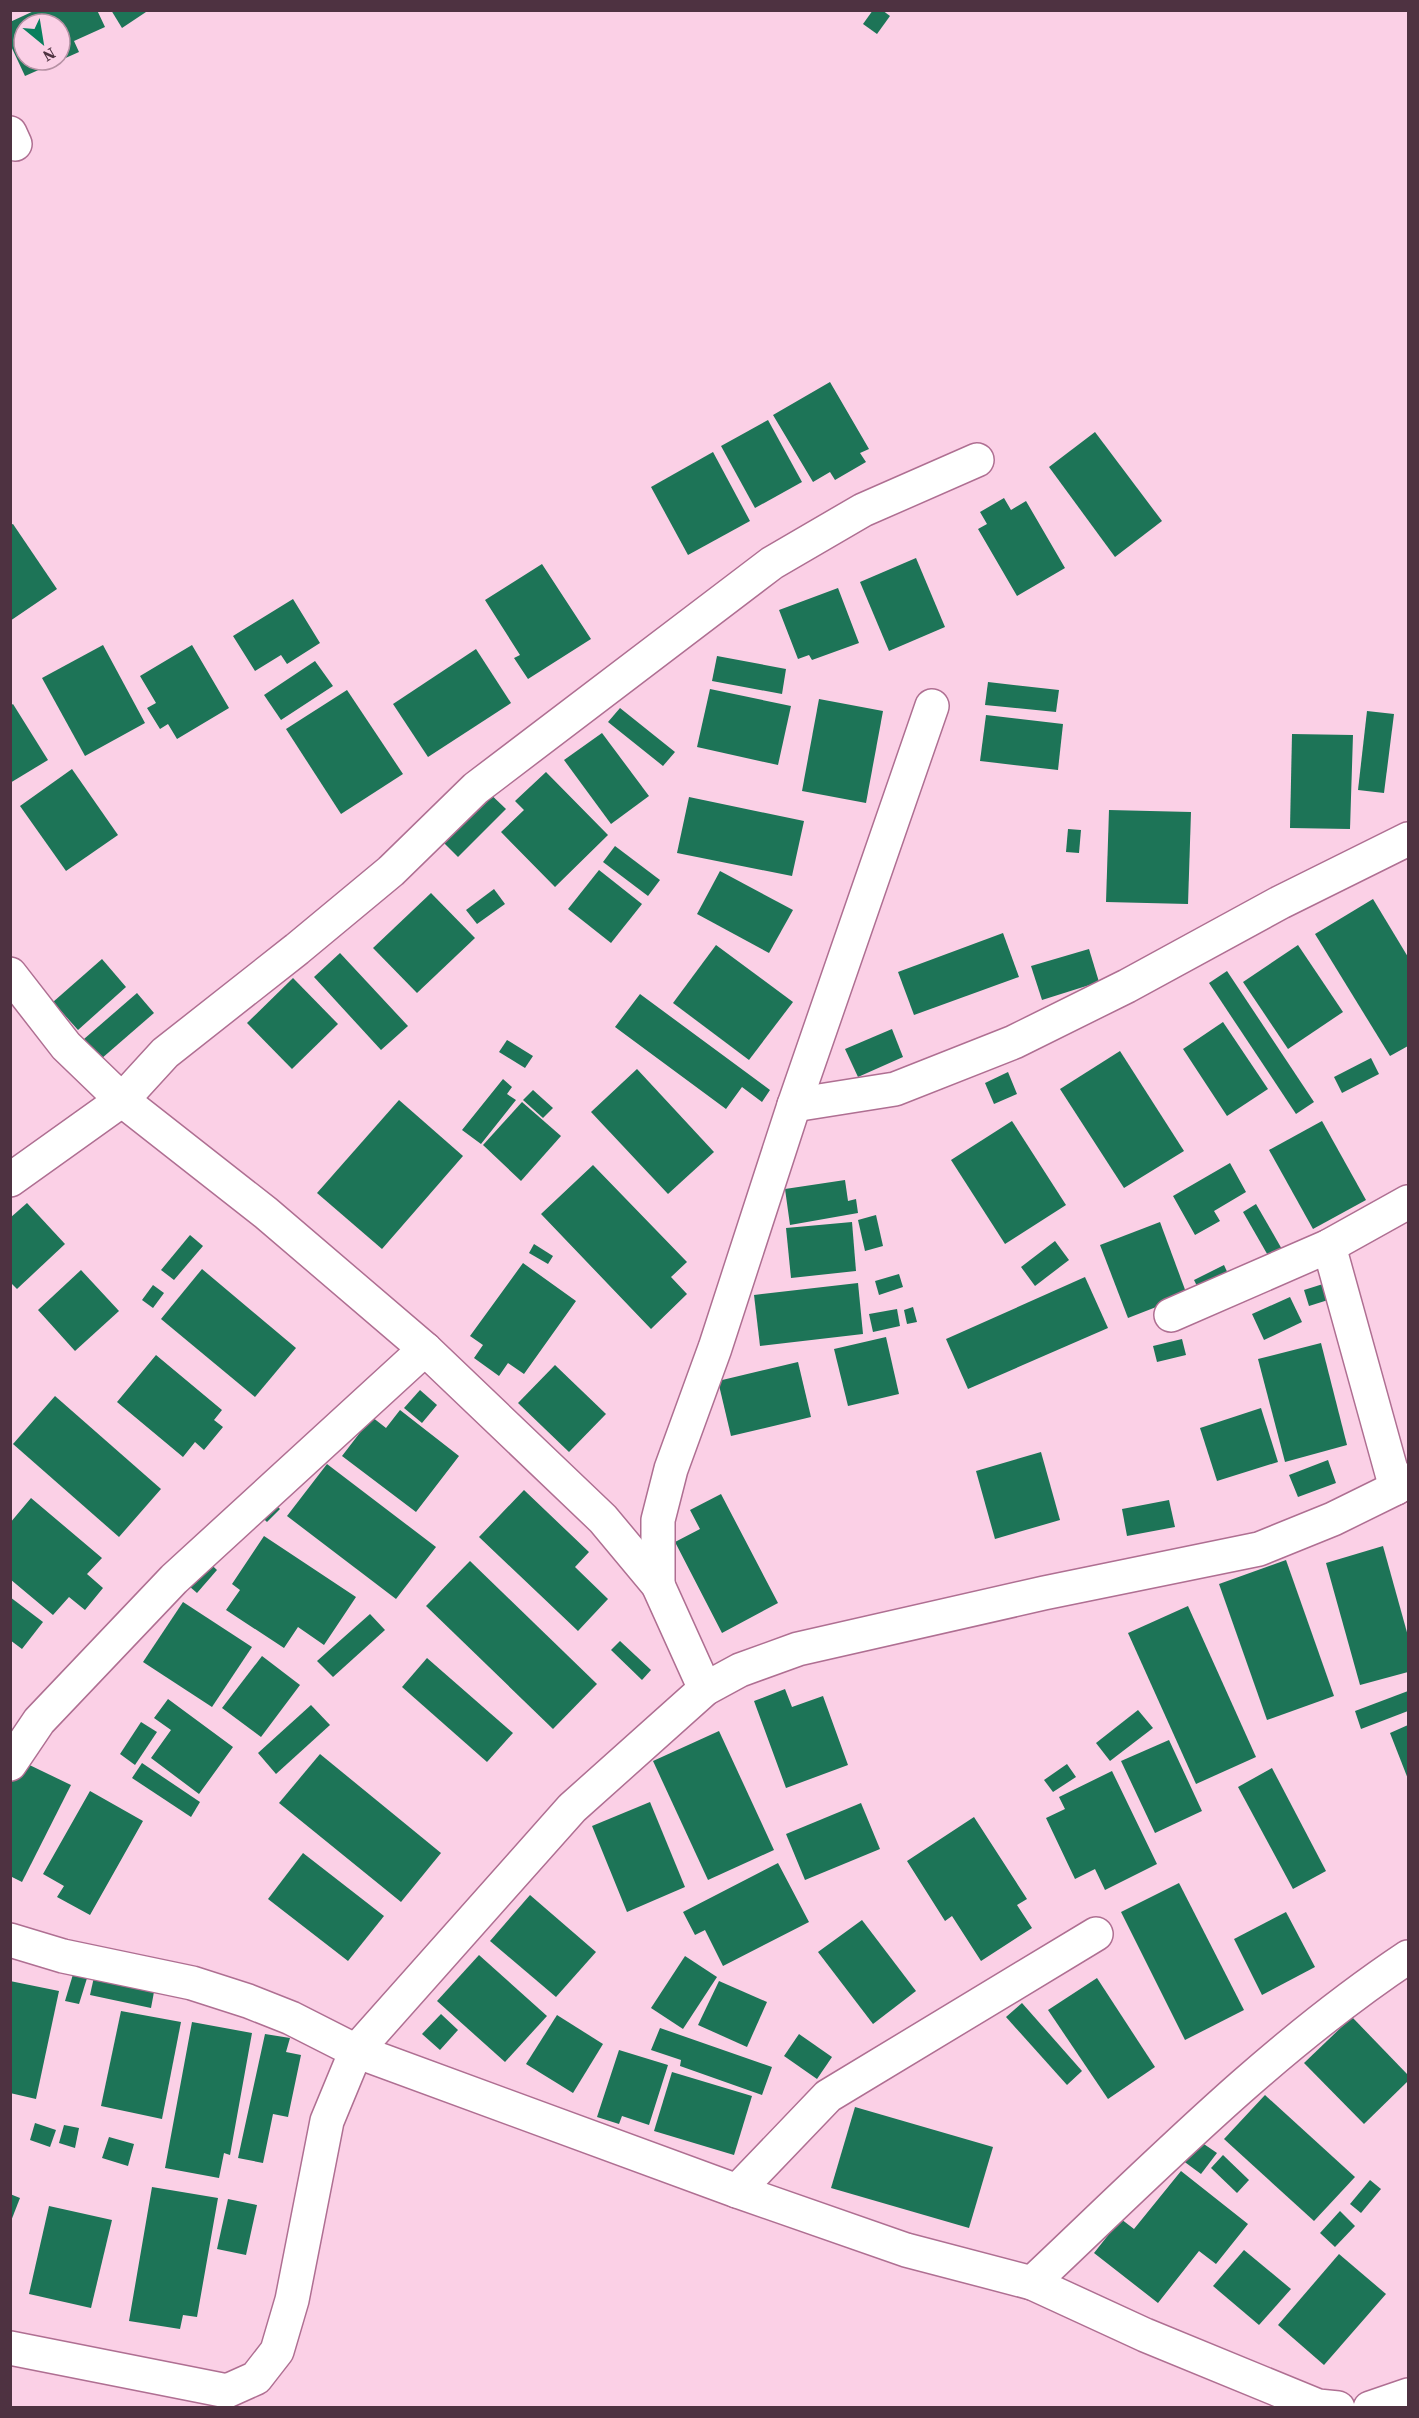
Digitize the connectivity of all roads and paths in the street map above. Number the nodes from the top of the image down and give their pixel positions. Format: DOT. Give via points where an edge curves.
graph roads {
  1 [pos="977,460"];
  2 [pos="932,706"];
  3 [pos="1408,839"];
  4 [pos="10,974"];
  5 [pos="122,1100"];
  6 [pos="794,1105"];
  7 [pos="10,1180"];
  8 [pos="1408,1202"];
  9 [pos="1329,1246"];
  10 [pos="1171,1315"];
  11 [pos="425,1349"];
  12 [pos="1402,1484"];
  13 [pos="658,1585"];
  14 [pos="705,1689"];
  15 [pos="10,1764"];
  16 [pos="1096,1934"];
  17 [pos="10,1940"];
  18 [pos="1408,1957"];
  19 [pos="356,2051"];
  20 [pos="737,2192"];
  21 [pos="1032,2283"];
  22 [pos="10,2348"];
  23 [pos="1408,2395"];
  24 [pos="1338,2408"];
  25 [pos="1370,2408"];
  1 -- 5 [label="street" via="863,510 772,564 476,788 391,871 165,1053"];
  2 -- 6 [label="street"];
  3 -- 6 [label="street" via="1014,1042 895,1089"];
  4 -- 5 [label="street" via="66,1046"];
  5 -- 7 [label="street"];
  5 -- 11 [label="street" via="266,1213"];
  6 -- 13 [label="street" via="671,1469 658,1521"];
  8 -- 9 [label="street"];
  9 -- 10 [label="street"];
  9 -- 12 [label="street"];
  11 -- 13 [label="street" via="603,1519"];
  11 -- 15 [label="street" via="174,1579 39,1721"];
  12 -- 14 [label="street" via="1333,1519 1259,1549 798,1648 740,1670"];
  13 -- 14 [label="street"];
  14 -- 19 [label="street" via="572,1808"];
  16 -- 20 [label="street" via="828,2096"];
  17 -- 19 [label="street" via="63,1956 192,1983 291,2018"];
  18 -- 21 [label="street" via="1357,1991 1237,2090"];
  19 -- 20 [label="street"];
  19 -- 22 [label="street" via="327,2121 292,2300 277,2351 256,2378 227,2391"];
  20 -- 21 [label="street" via="906,2250"];
  21 -- 24 [label="street" via="1144,2336 1318,2406"];
  23 -- 25 [label="street"];
}
